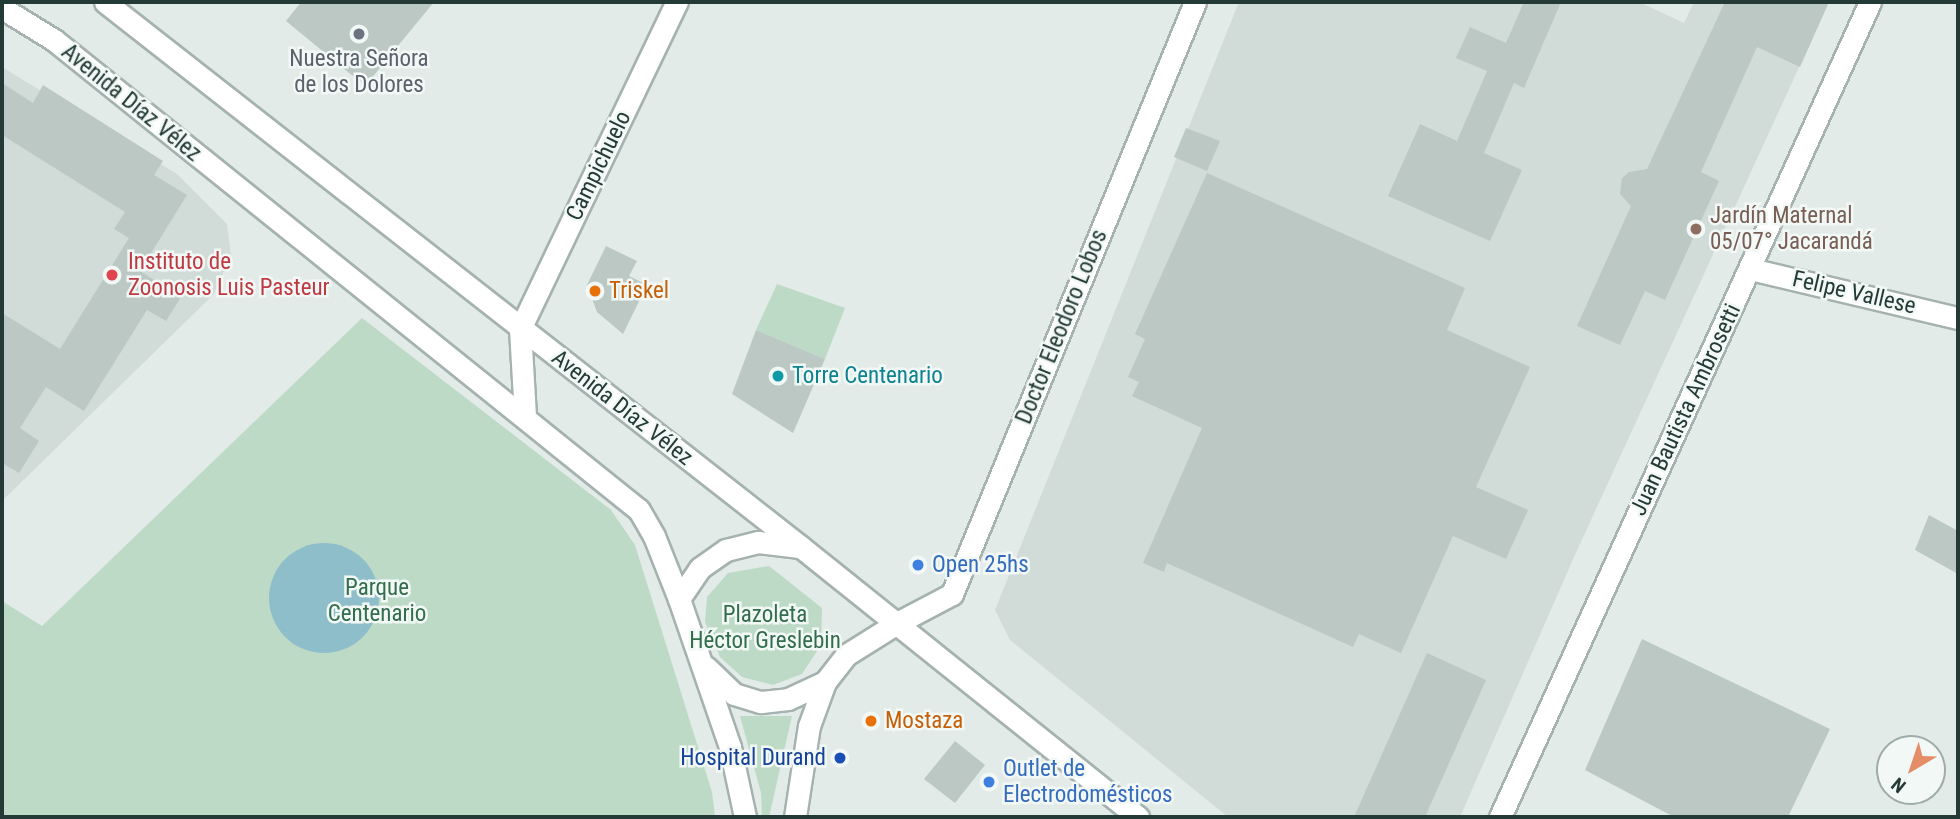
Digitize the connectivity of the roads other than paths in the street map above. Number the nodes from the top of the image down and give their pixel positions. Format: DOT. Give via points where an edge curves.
graph roads {
  1 [pos="105,2"];
  2 [pos="677,2"];
  3 [pos="1195,2"];
  4 [pos="1870,2"];
  5 [pos="2,8"];
  6 [pos="1750,269"];
  7 [pos="1958,318"];
  8 [pos="520,329"];
  9 [pos="525,416"];
  10 [pos="801,547"];
  11 [pos="679,599"];
  12 [pos="897,623"];
  13 [pos="694,648"];
  14 [pos="825,682"];
  15 [pos="745,817"];
  16 [pos="795,817"];
  17 [pos="1138,817"];
  18 [pos="1500,817"];
  1 -- 8 [label="main road, Avenida Díaz Vélez"];
  2 -- 8 [label="main road, Campichuelo"];
  3 -- 12 [label="main road, Doctor Eleodoro Lobos" via="952,594"];
  4 -- 6 [label="main road, Juan Bautista Ambrosetti"];
  5 -- 9 [label="main road, Avenida Díaz Vélez" via="54,40"];
  6 -- 7 [label="main road, Felipe Vallese"];
  6 -- 18 [label="main road, Juan Bautista Ambrosetti"];
  8 -- 9 [label="main road"];
  8 -- 10 [label="main road, Avenida Díaz Vélez"];
  9 -- 11 [label="main road, Avenida Díaz Vélez" via="639,510"];
  10 -- 11 [label="main road" via="767,542 735,546 705,562"];
  10 -- 12 [label="main road, Avenida Díaz Vélez"];
  11 -- 13 [label="main road"];
  12 -- 14 [label="main road" via="857,646"];
  12 -- 17 [label="main road, Avenida Díaz Vélez"];
  13 -- 14 [label="main road" via="719,683 746,698 780,701"];
  13 -- 15 [label="main road" via="730,747"];
  14 -- 16 [label="main road" via="809,726"];
}
